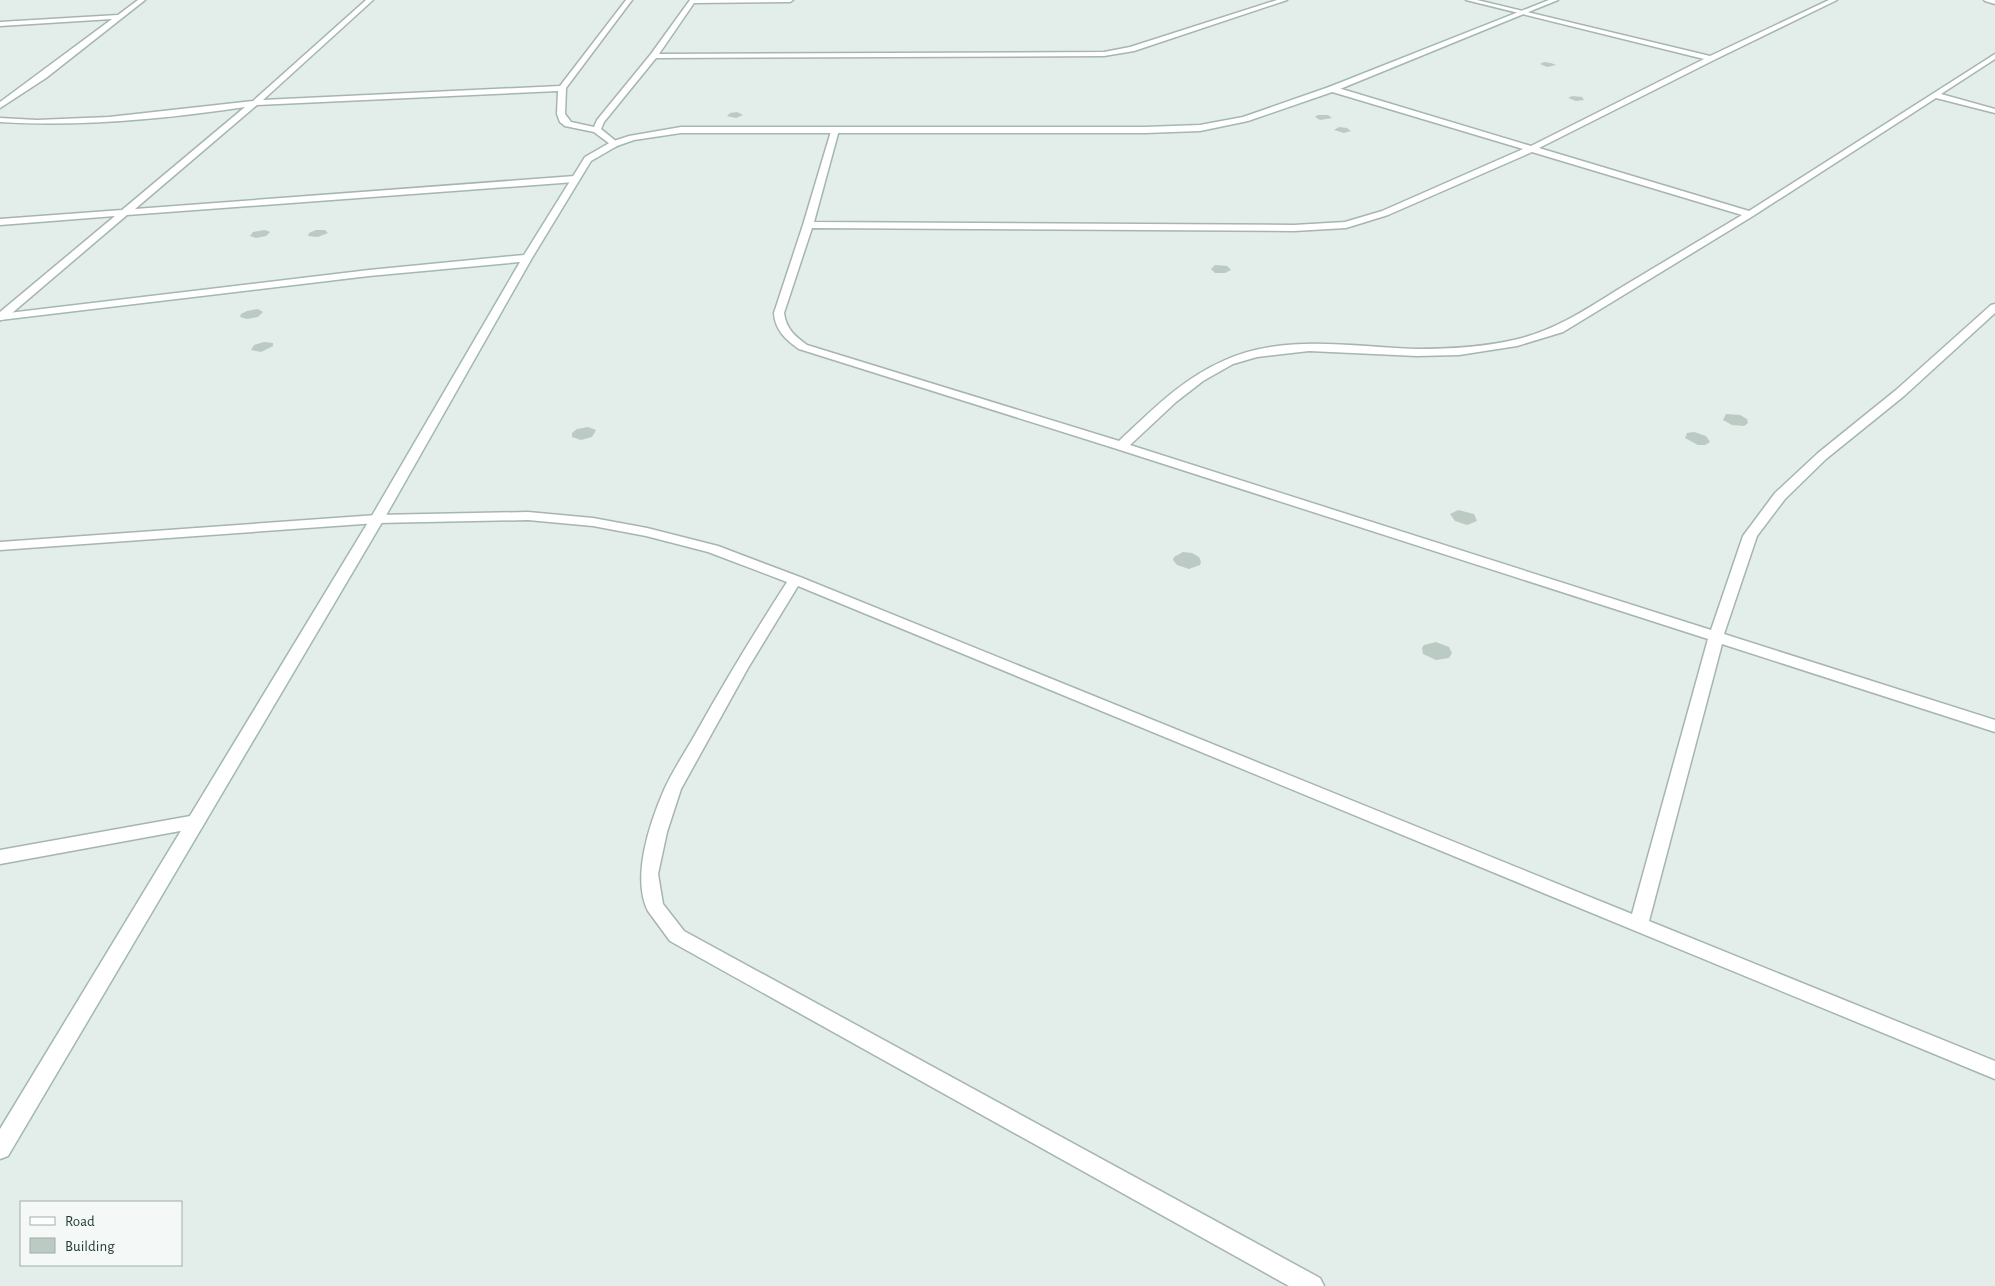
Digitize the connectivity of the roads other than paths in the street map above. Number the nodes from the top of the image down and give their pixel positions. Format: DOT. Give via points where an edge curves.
graph roads {
  1 [pos="142,0"];
  2 [pos="370,0"];
  3 [pos="630,0"];
  4 [pos="693,0"];
  5 [pos="790,0"];
  6 [pos="1284,0"];
  7 [pos="1469,0"];
  8 [pos="1555,0"];
  9 [pos="1834,0"];
  10 [pos="1987,0"];
  11 [pos="1995,2"];
  12 [pos="1520,13"];
  13 [pos="117,17"];
  14 [pos="0,24"];
  15 [pos="654,56"];
  16 [pos="1995,56"];
  17 [pos="1712,58"];
  18 [pos="562,88"];
  19 [pos="1332,89"];
  20 [pos="1934,95"];
  21 [pos="255,102"];
  22 [pos="0,106"];
  23 [pos="1995,111"];
  24 [pos="0,120"];
  25 [pos="597,130"];
  26 [pos="835,130"];
  27 [pos="614,144"];
  28 [pos="1533,148"];
  29 [pos="575,179"];
  30 [pos="127,212"];
  31 [pos="1750,214"];
  32 [pos="0,222"];
  33 [pos="808,225"];
  34 [pos="527,258"];
  35 [pos="1995,307"];
  36 [pos="0,317"];
  37 [pos="1121,446"];
  38 [pos="377,519"];
  39 [pos="0,546"];
  40 [pos="796,580"];
  41 [pos="1716,637"];
  42 [pos="1995,726"];
  43 [pos="196,822"];
  44 [pos="0,857"];
  45 [pos="1639,924"];
  46 [pos="1995,1070"];
  47 [pos="0,1149"];
  48 [pos="1312,1286"];
  1 -- 13 [label="street"];
  2 -- 21 [label="street"];
  3 -- 18 [label="street"];
  4 -- 5 [label="street"];
  4 -- 15 [label="street"];
  6 -- 15 [label="street" via="1131,49 1104,54"];
  7 -- 12 [label="street"];
  8 -- 12 [label="street"];
  9 -- 17 [label="street"];
  10 -- 11 [label="street"];
  12 -- 17 [label="street"];
  12 -- 19 [label="street"];
  13 -- 14 [label="street"];
  13 -- 22 [label="street"];
  15 -- 25 [label="street" via="600,122"];
  16 -- 20 [label="street"];
  17 -- 28 [label="street"];
  18 -- 21 [label="street"];
  18 -- 25 [label="street" via="560,114 563,120"];
  19 -- 26 [label="street" via="1245,119 1200,128"];
  19 -- 28 [label="street"];
  20 -- 23 [label="street"];
  20 -- 31 [label="street"];
  21 -- 24 [label="street" via="109,119"];
  21 -- 30 [label="street"];
  25 -- 27 [label="street"];
  26 -- 27 [label="street" via="681,130"];
  26 -- 33 [label="street"];
  27 -- 29 [label="street" via="588,159"];
  28 -- 31 [label="street"];
  28 -- 33 [label="street" via="1385,213 1346,225 1294,228"];
  29 -- 30 [label="street"];
  29 -- 34 [label="street"];
  30 -- 32 [label="street"];
  30 -- 36 [label="street"];
  31 -- 37 [label="street" via="1559,330 1528,342 1443,352 1337,346 1263,352 1229,362 1182,390"];
  33 -- 37 [label="street" via="779,313 779,322 792,339 820,353"];
  34 -- 36 [label="street"];
  34 -- 38 [label="street"];
  35 -- 41 [label="street" via="1780,496 1750,536"];
  37 -- 41 [label="street"];
  38 -- 39 [label="street"];
  38 -- 40 [label="street" via="528,516 593,522 714,549"];
  38 -- 43 [label="street"];
  40 -- 45 [label="street"];
  40 -- 48 [label="street" via="740,668 673,789 658,832 649,874 654,906 677,936"];
  41 -- 42 [label="street"];
  41 -- 45 [label="street"];
  43 -- 44 [label="street"];
  43 -- 47 [label="street"];
  45 -- 46 [label="street"];
}
